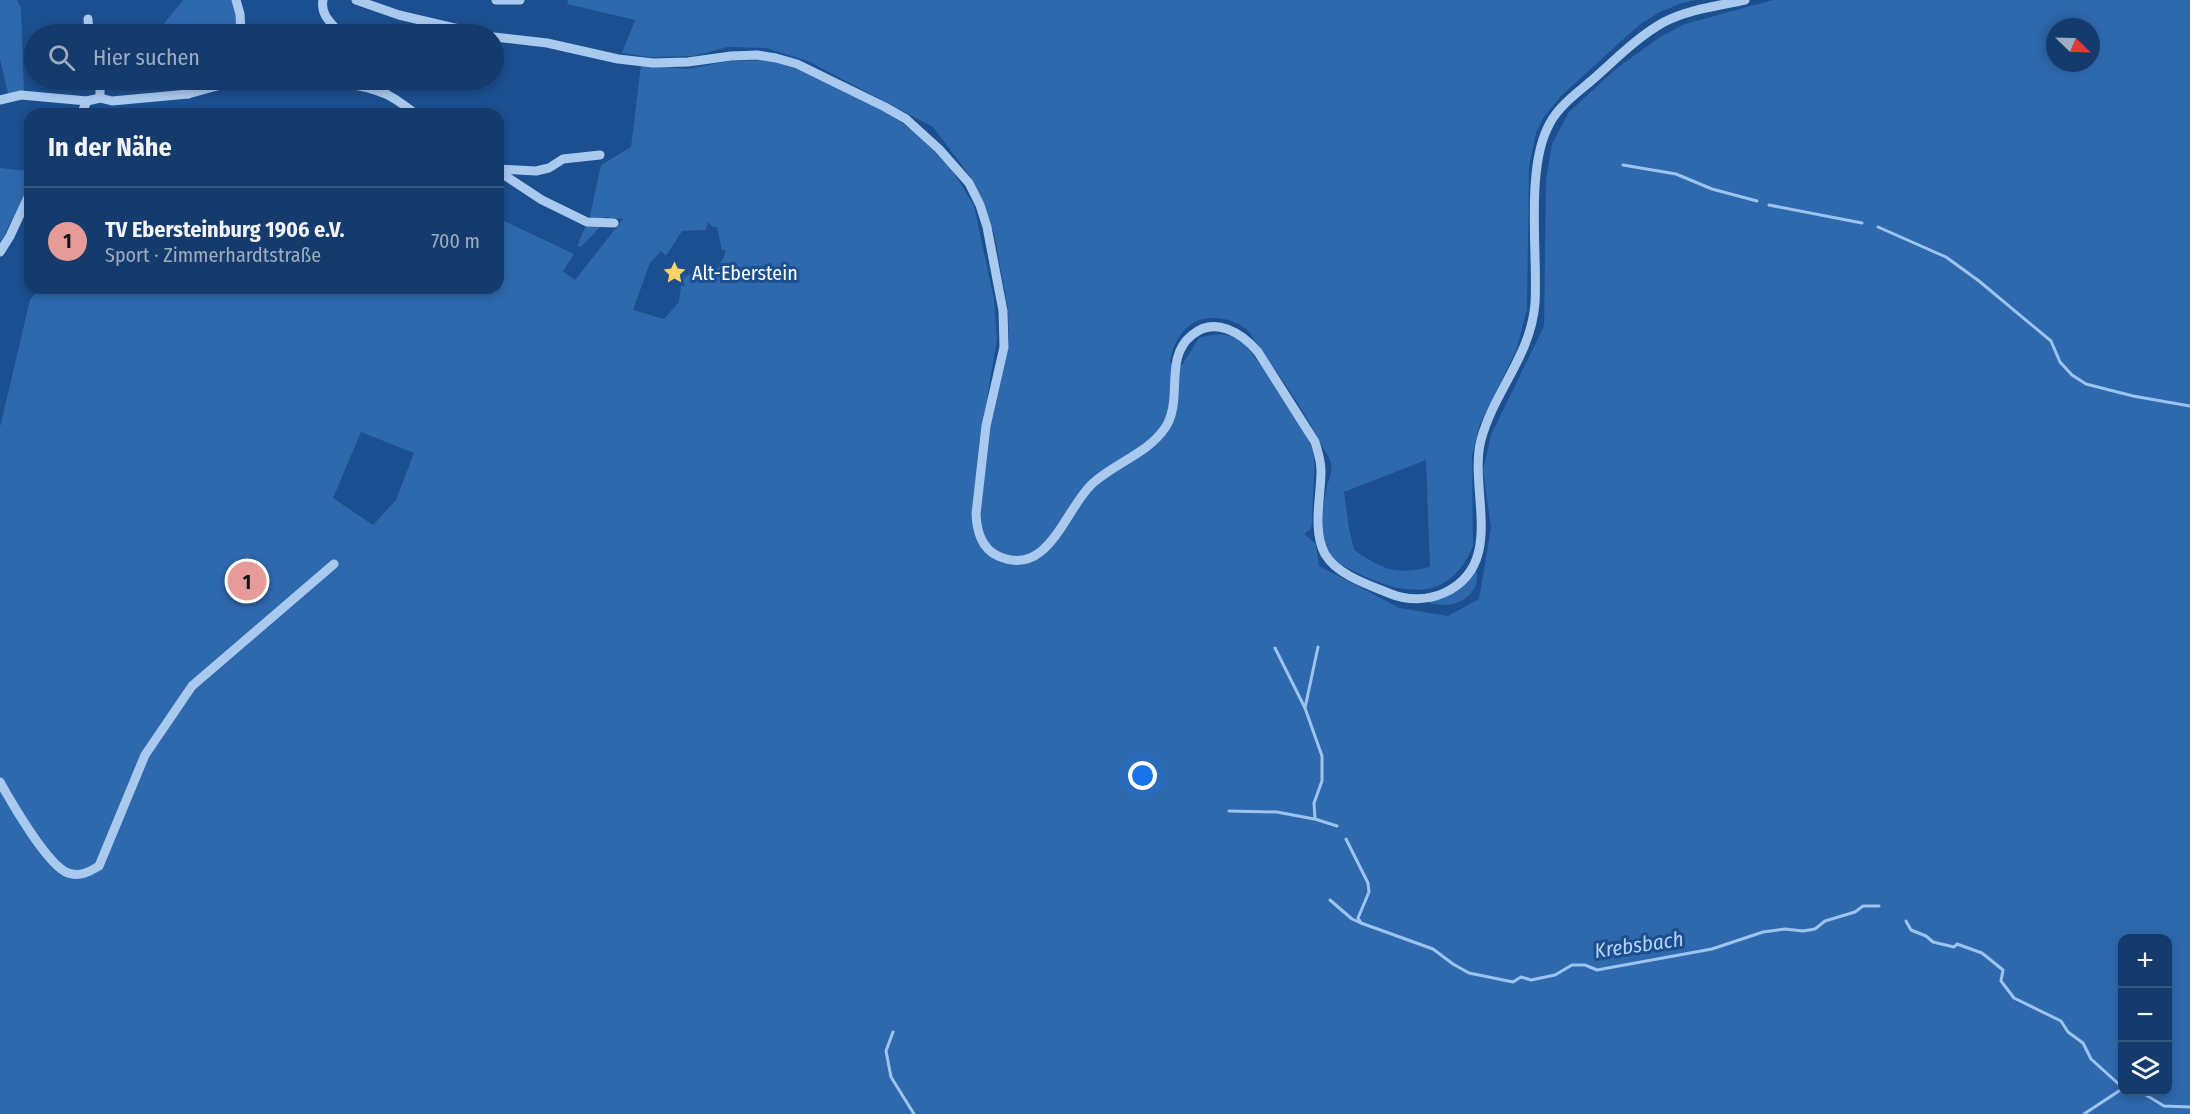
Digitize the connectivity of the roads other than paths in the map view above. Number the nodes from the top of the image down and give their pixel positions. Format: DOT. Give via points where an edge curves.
graph roads {
  1 [pos="236,0"];
  2 [pos="323,0"];
  3 [pos="356,0"];
  4 [pos="496,0"];
  5 [pos="520,0"];
  6 [pos="1745,0"];
  7 [pos="88,19"];
  8 [pos="88,24"];
  9 [pos="240,24"];
  10 [pos="332,24"];
  11 [pos="437,24"];
  12 [pos="504,38"];
  13 [pos="99,90"];
  14 [pos="187,90"];
  15 [pos="207,90"];
  16 [pos="373,90"];
  17 [pos="382,90"];
  18 [pos="188,94"];
  19 [pos="390,96"];
  20 [pos="99,98"];
  21 [pos="0,100"];
  22 [pos="87,101"];
  23 [pos="84,108"];
  24 [pos="407,108"];
  25 [pos="600,155"];
  26 [pos="504,170"];
  27 [pos="504,174"];
  28 [pos="24,213"];
  29 [pos="614,223"];
  30 [pos="0,252"];
  31 [pos="334,564"];
  32 [pos="0,782"];
  1 -- 9 [label="street"];
  2 -- 10 [label="street" via="325,16"];
  3 -- 11 [label="street"];
  4 -- 5 [label="street"];
  6 -- 12 [label="street" via="1682,15 1649,32 1551,120 1538,153 1531,326 1517,365 1480,441 1480,544 1476,558 1457,585 1420,599 1380,590 1331,563 1320,540 1321,471 1315,442 1247,339 1214,326 1193,334 1178,353 1172,415 1159,436 1092,484 1042,552 1018,560 995,554 980,537 976,514 986,426 1005,329 987,227 969,183 955,165 915,126 885,107 797,64 776,58 731,56 653,63"];
  7 -- 8 [label="street"];
  13 -- 20 [label="street"];
  14 -- 18 [label="street"];
  15 -- 18 [label="street"];
  16 -- 19 [label="street"];
  17 -- 19 [label="street"];
  18 -- 20 [label="street" via="112,101"];
  19 -- 24 [label="street"];
  20 -- 22 [label="street"];
  21 -- 22 [label="street" via="21,95"];
  22 -- 23 [label="street"];
  25 -- 26 [label="street" via="563,159 536,171"];
  27 -- 29 [label="street" via="542,200 587,222"];
  28 -- 30 [label="street"];
  31 -- 32 [label="street" via="192,686 145,755 99,866 84,875 67,873 49,858"];
}
